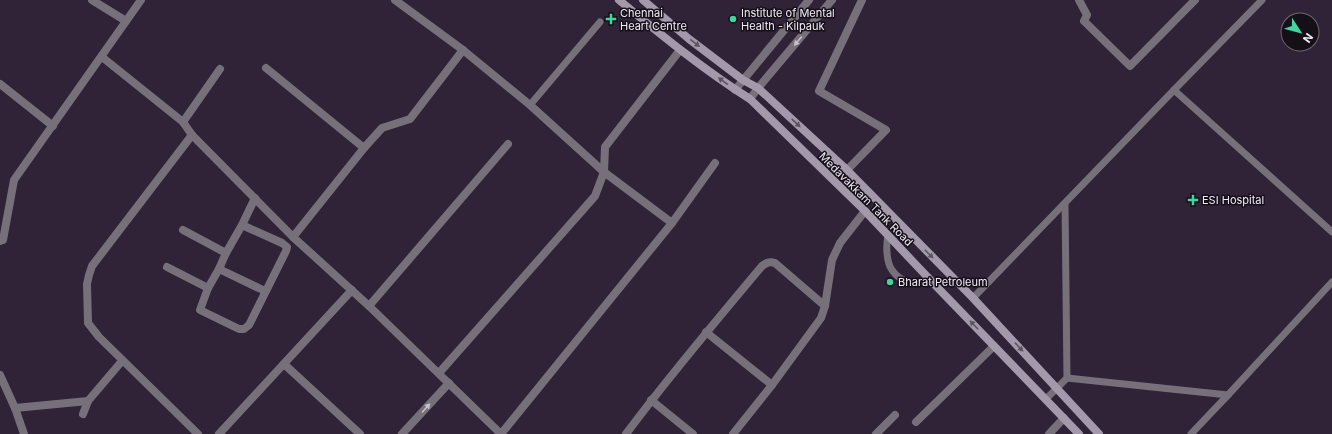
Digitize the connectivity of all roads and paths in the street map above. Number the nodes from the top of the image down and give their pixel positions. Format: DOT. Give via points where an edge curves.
graph roads {
  1 [pos="92,0"];
  2 [pos="141,0"];
  3 [pos="394,0"];
  4 [pos="619,0"];
  5 [pos="643,0"];
  6 [pos="809,0"];
  7 [pos="832,0"];
  8 [pos="862,0"];
  9 [pos="1079,0"];
  10 [pos="1195,0"];
  11 [pos="1262,0"];
  12 [pos="126,21"];
  13 [pos="600,22"];
  14 [pos="463,50"];
  15 [pos="680,50"];
  16 [pos="102,57"];
  17 [pos="266,68"];
  18 [pos="220,69"];
  19 [pos="743,80"];
  20 [pos="0,84"];
  21 [pos="758,88"];
  22 [pos="735,90"];
  23 [pos="1174,90"];
  24 [pos="750,99"];
  25 [pos="530,105"];
  26 [pos="183,122"];
  27 [pos="53,126"];
  28 [pos="192,135"];
  29 [pos="508,144"];
  30 [pos="364,148"];
  31 [pos="715,163"];
  32 [pos="847,170"];
  33 [pos="604,172"];
  34 [pos="255,198"];
  35 [pos="1065,204"];
  36 [pos="865,211"];
  37 [pos="672,223"];
  38 [pos="242,225"];
  39 [pos="183,230"];
  40 [pos="1332,232"];
  41 [pos="888,235"];
  42 [pos="293,237"];
  43 [pos="0,241"];
  44 [pos="226,253"];
  45 [pos="166,267"];
  46 [pos="219,269"];
  47 [pos="928,278"];
  48 [pos="1332,282"];
  49 [pos="208,288"];
  50 [pos="352,290"];
  51 [pos="265,291"];
  52 [pos="973,298"];
  53 [pos="369,306"];
  54 [pos="825,306"];
  55 [pos="706,332"];
  56 [pos="994,346"];
  57 [pos="122,361"];
  58 [pos="284,364"];
  59 [pos="439,373"];
  60 [pos="0,375"];
  61 [pos="1067,378"];
  62 [pos="449,383"];
  63 [pos="772,385"];
  64 [pos="1057,389"];
  65 [pos="1228,395"];
  66 [pos="1046,399"];
  67 [pos="651,400"];
  68 [pos="88,401"];
  69 [pos="15,408"];
  70 [pos="83,414"];
  71 [pos="895,415"];
  72 [pos="1064,418"];
  73 [pos="916,422"];
  74 [pos="24,434"];
  75 [pos="198,434"];
  76 [pos="219,434"];
  77 [pos="360,434"];
  78 [pos="402,434"];
  79 [pos="501,434"];
  80 [pos="626,434"];
  81 [pos="693,434"];
  82 [pos="733,434"];
  83 [pos="876,434"];
  84 [pos="1049,434"];
  85 [pos="1079,434"];
  86 [pos="1099,434"];
  87 [pos="1191,434"];
  1 -- 12 [label="street"];
  2 -- 12 [label="street"];
  3 -- 14 [label="street"];
  4 -- 15 [label="main road, Medavakkam Tank Road"];
  5 -- 19 [label="main road, Medavakkam Tank Road, one-way"];
  6 -- 19 [label="street"];
  7 -- 21 [label="street, one-way"];
  8 -- 32 [label="street" via="819,91 886,130"];
  9 -- 10 [label="street" via="1087,15 1084,21 1130,66"];
  11 -- 23 [label="lane"];
  12 -- 16 [label="street"];
  13 -- 25 [label="lane"];
  14 -- 25 [label="street"];
  14 -- 30 [label="street" via="410,119 382,128"];
  22 -- 15 [label="main road, Medavakkam Tank Road, one-way"];
  15 -- 33 [label="street" via="605,147"];
  16 -- 26 [label="street"];
  16 -- 27 [label="street"];
  17 -- 30 [label="street"];
  18 -- 26 [label="street"];
  19 -- 21 [label="main road, Medavakkam Tank Road"];
  19 -- 22 [label="street"];
  20 -- 27 [label="street"];
  21 -- 24 [label="street"];
  21 -- 32 [label="main road, Medavakkam Tank Road, one-way"];
  22 -- 24 [label="main road, Medavakkam Tank Road"];
  23 -- 35 [label="lane"];
  23 -- 40 [label="lane"];
  24 -- 36 [label="main road, Medavakkam Tank Road"];
  25 -- 33 [label="street"];
  26 -- 28 [label="street"];
  27 -- 43 [label="street" via="14,180 3,240"];
  28 -- 34 [label="street"];
  28 -- 57 [label="street" via="92,266 88,275 88,323"];
  29 -- 53 [label="street"];
  30 -- 42 [label="street"];
  31 -- 37 [label="street"];
  32 -- 52 [label="main road, Medavakkam Tank Road, one-way"];
  33 -- 37 [label="street"];
  33 -- 59 [label="street" via="596,196"];
  34 -- 38 [label="street"];
  34 -- 42 [label="street"];
  35 -- 52 [label="lane"];
  35 -- 61 [label="lane"];
  36 -- 41 [label="main road, Medavakkam Tank Road"];
  36 -- 54 [label="street" via="840,243 832,260"];
  37 -- 79 [label="street"];
  38 -- 44 [label="street"];
  38 -- 51 [label="street" via="287,247"];
  39 -- 44 [label="street"];
  41 -- 47 [label="main road, Medavakkam Tank Road"];
  41 -- 47 [label="lane" via="886,246 891,270 904,281 919,283"];
  42 -- 50 [label="street"];
  44 -- 46 [label="street"];
  45 -- 49 [label="street"];
  46 -- 49 [label="street"];
  46 -- 51 [label="street"];
  56 -- 47 [label="main road, Medavakkam Tank Road, one-way"];
  48 -- 65 [label="lane"];
  49 -- 51 [label="street" via="200,310 239,329 249,325"];
  50 -- 53 [label="street"];
  50 -- 58 [label="street"];
  52 -- 64 [label="main road, Medavakkam Tank Road, one-way"];
  53 -- 59 [label="street"];
  54 -- 55 [label="street" via="775,263 768,262"];
  54 -- 63 [label="street" via="821,318"];
  55 -- 63 [label="street"];
  55 -- 67 [label="street"];
  56 -- 66 [label="main road, Medavakkam Tank Road"];
  56 -- 73 [label="street"];
  57 -- 68 [label="street"];
  57 -- 75 [label="street"];
  58 -- 76 [label="street"];
  58 -- 77 [label="street"];
  59 -- 62 [label="street"];
  60 -- 69 [label="street"];
  61 -- 64 [label="lane"];
  61 -- 65 [label="lane"];
  78 -- 62 [label="street, one-way"];
  62 -- 79 [label="street"];
  63 -- 82 [label="street"];
  64 -- 66 [label="lane"];
  64 -- 86 [label="main road, Medavakkam Tank Road"];
  65 -- 87 [label="lane"];
  66 -- 72 [label="main road, Medavakkam Tank Road"];
  67 -- 80 [label="street"];
  67 -- 81 [label="street"];
  68 -- 69 [label="street"];
  68 -- 70 [label="street"];
  69 -- 74 [label="street"];
  71 -- 83 [label="street"];
  72 -- 84 [label="street"];
  72 -- 85 [label="main road, Medavakkam Tank Road"];
}
